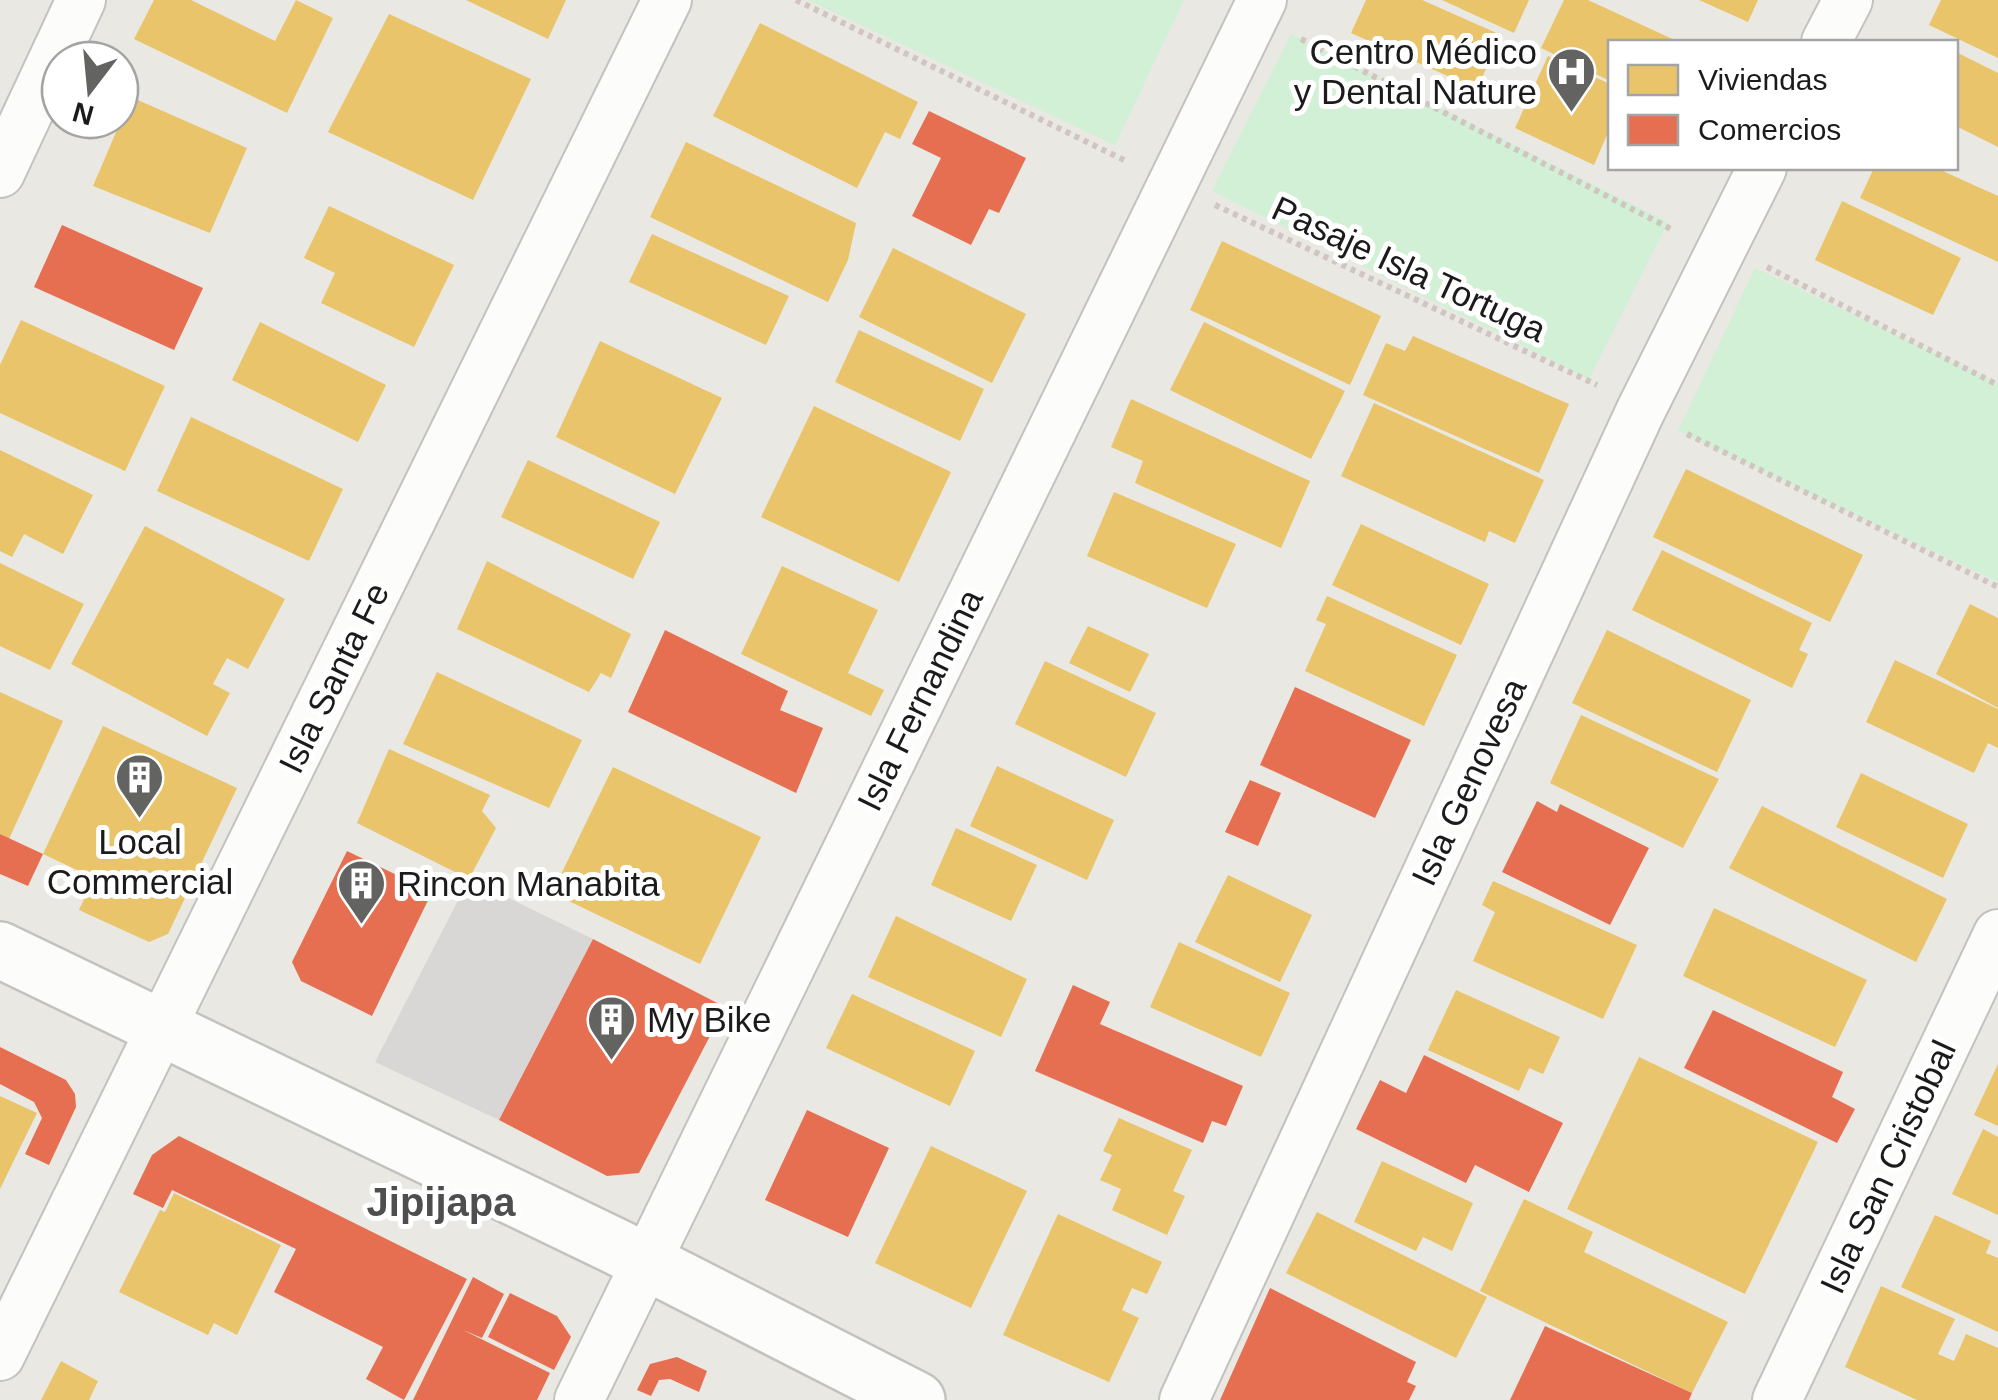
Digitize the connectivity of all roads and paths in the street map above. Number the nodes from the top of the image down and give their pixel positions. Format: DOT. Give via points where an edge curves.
graph roads {
  1 [pos="82,0"];
  2 [pos="667,0"];
  3 [pos="796,0"];
  4 [pos="1848,0"];
  5 [pos="1258,8"];
  6 [pos="1827,40"];
  7 [pos="1761,170"];
  8 [pos="0,173"];
  9 [pos="1172,183"];
  10 [pos="1722,245"];
  11 [pos="1998,384"];
  12 [pos="1640,412"];
  13 [pos="1998,587"];
  14 [pos="1998,934"];
  15 [pos="0,950"];
  16 [pos="161,1026"];
  17 [pos="646,1262"];
  18 [pos="0,1356"];
  19 [pos="580,1400"];
  20 [pos="917,1400"];
  21 [pos="1184,1400"];
  22 [pos="1777,1400"];
  1 -- 8 [label="street"];
  2 -- 16 [label="street, Isla Santa Fe"];
  3 -- 9 [label="path, Pasaje Isla Tortuga"];
  4 -- 6 [label="street"];
  5 -- 9 [label="street, Isla Fernandina"];
  5 -- 10 [label="path" via="1686,237"];
  7 -- 10 [label="street, Isla Genovesa"];
  9 -- 12 [label="path, Pasaje Isla Tortuga" via="1615,394"];
  9 -- 17 [label="street, Isla Fernandina"];
  10 -- 11 [label="path"];
  10 -- 12 [label="street, Isla Genovesa"];
  12 -- 13 [label="path, Pasaje Isla Tortuga"];
  12 -- 21 [label="street, Isla Genovesa"];
  14 -- 22 [label="street, Isla San Cristobal"];
  15 -- 16 [label="street"];
  16 -- 17 [label="street"];
  16 -- 18 [label="street, Isla Santa Fe"];
  17 -- 19 [label="street, Isla Fernandina"];
  17 -- 20 [label="street"];
}
